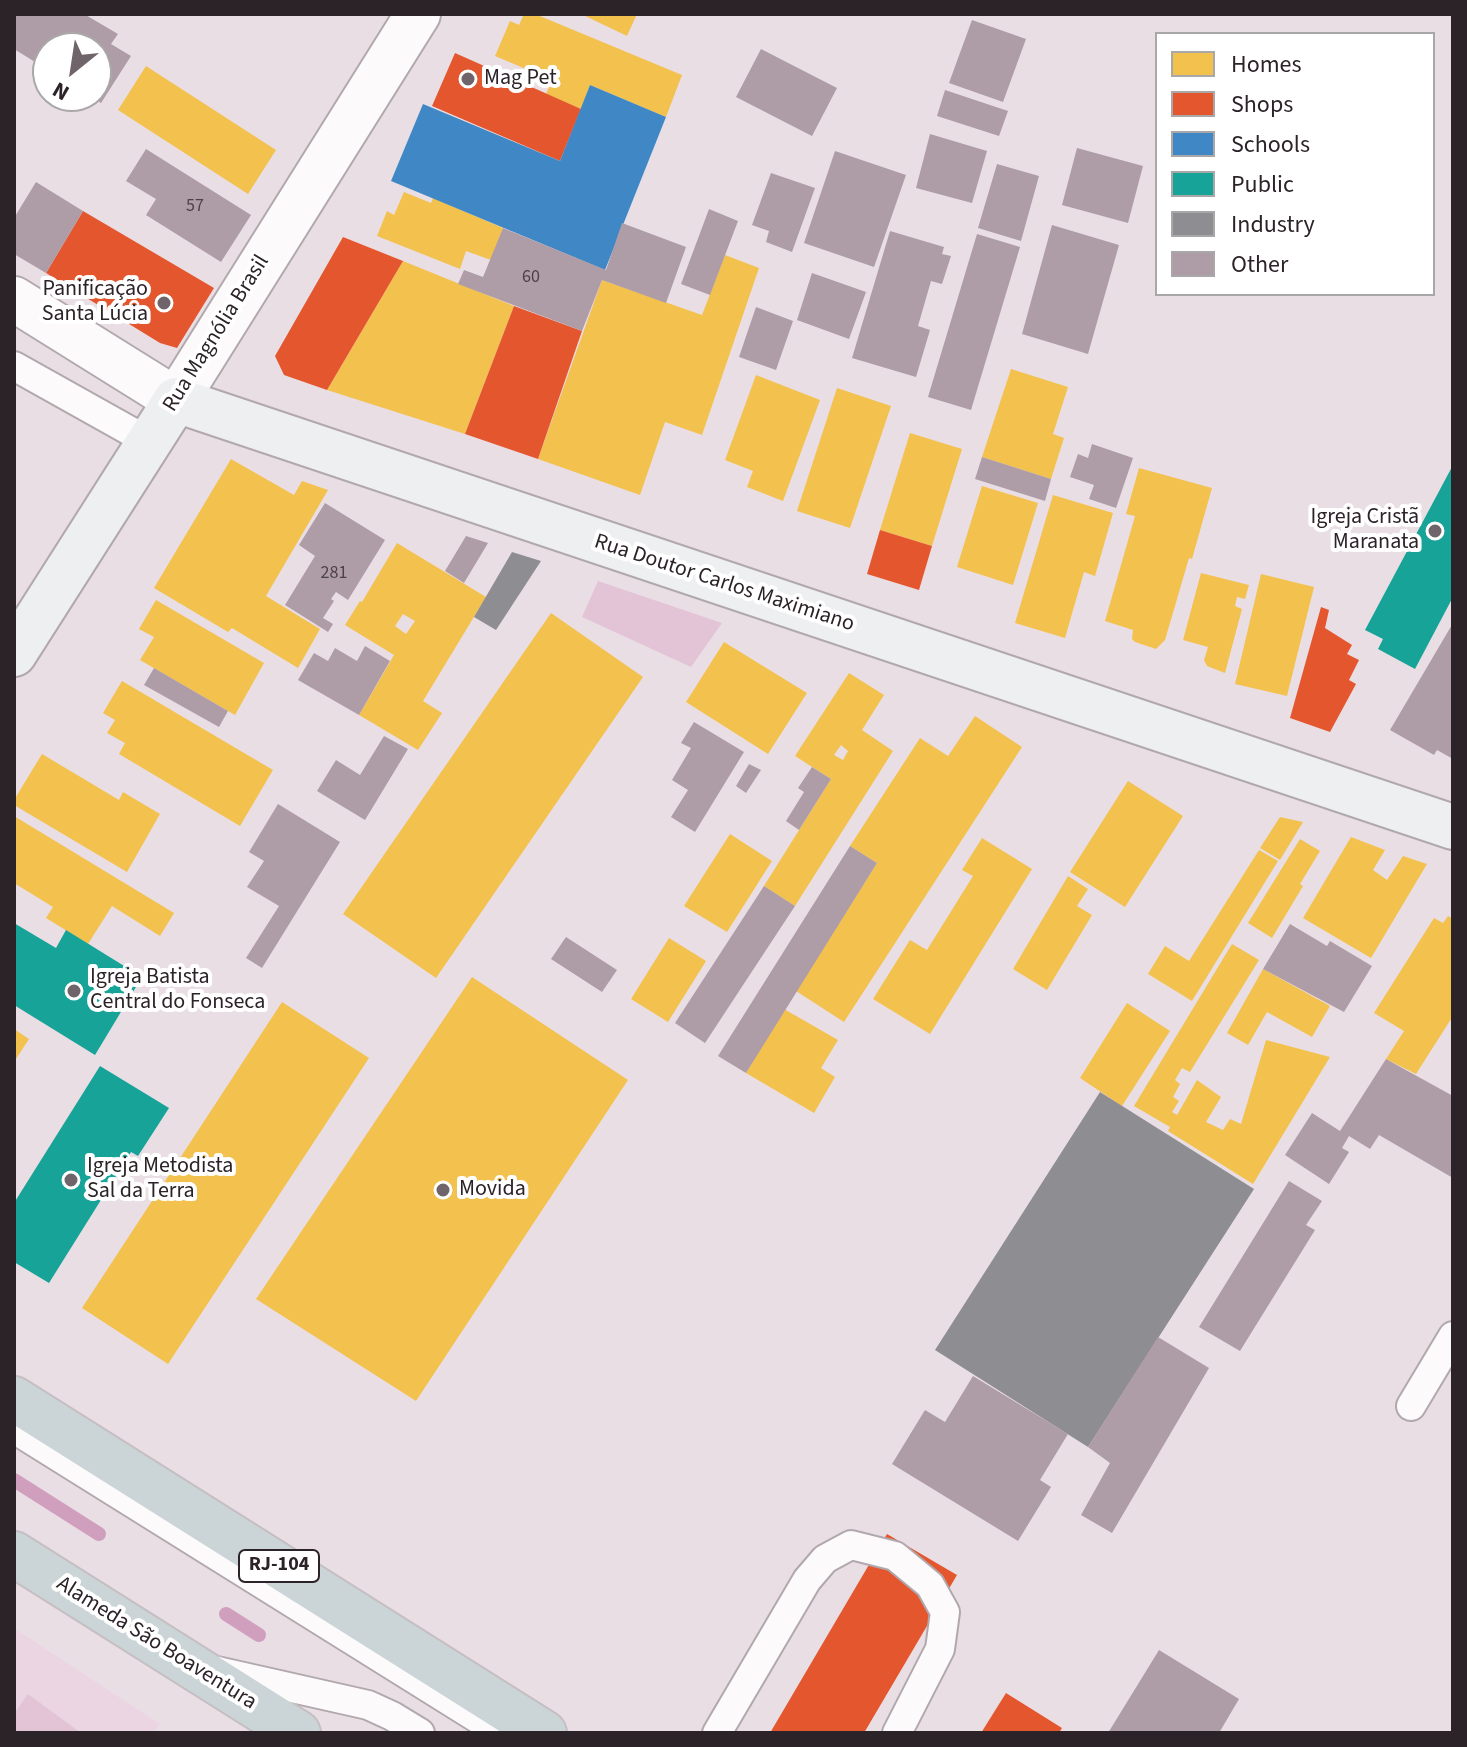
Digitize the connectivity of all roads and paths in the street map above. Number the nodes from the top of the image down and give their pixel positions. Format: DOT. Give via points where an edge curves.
graph roads {
  1 [pos="418,14"];
  2 [pos="14,299"];
  3 [pos="14,366"];
  4 [pos="176,400"];
  5 [pos="148,441"];
  6 [pos="14,654"];
  7 [pos="1453,827"];
  8 [pos="1453,1336"];
  9 [pos="14,1399"];
  10 [pos="1411,1406"];
  11 [pos="14,1429"];
  12 [pos="14,1554"];
  13 [pos="189,1665"];
  14 [pos="298,1733"];
  15 [pos="420,1733"];
  16 [pos="501,1733"];
  17 [pos="544,1733"];
  18 [pos="717,1733"];
  19 [pos="897,1733"];
  1 -- 4 [label="street, Rua Magnólia Brasil"];
  2 -- 4 [label="street, Rua Doutor Carlos Maximiano"];
  3 -- 5 [label="lane"];
  4 -- 5 [label="main road, Rua Magnólia Brasil"];
  4 -- 7 [label="main road, Rua Doutor Carlos Maximiano"];
  5 -- 6 [label="main road, Rua Magnólia Brasil"];
  8 -- 10 [label="lane"];
  9 -- 17 [label="highway, RJ-104"];
  11 -- 16 [label="lane"];
  12 -- 13 [label="highway, Alameda São Boaventura"];
  13 -- 14 [label="highway, Alameda São Boaventura"];
  13 -- 15 [label="lane" via="368,1705"];
  18 -- 19 [label="lane" via="807,1580 825,1559 851,1545 895,1556 930,1585 945,1612 940,1649"];
}
